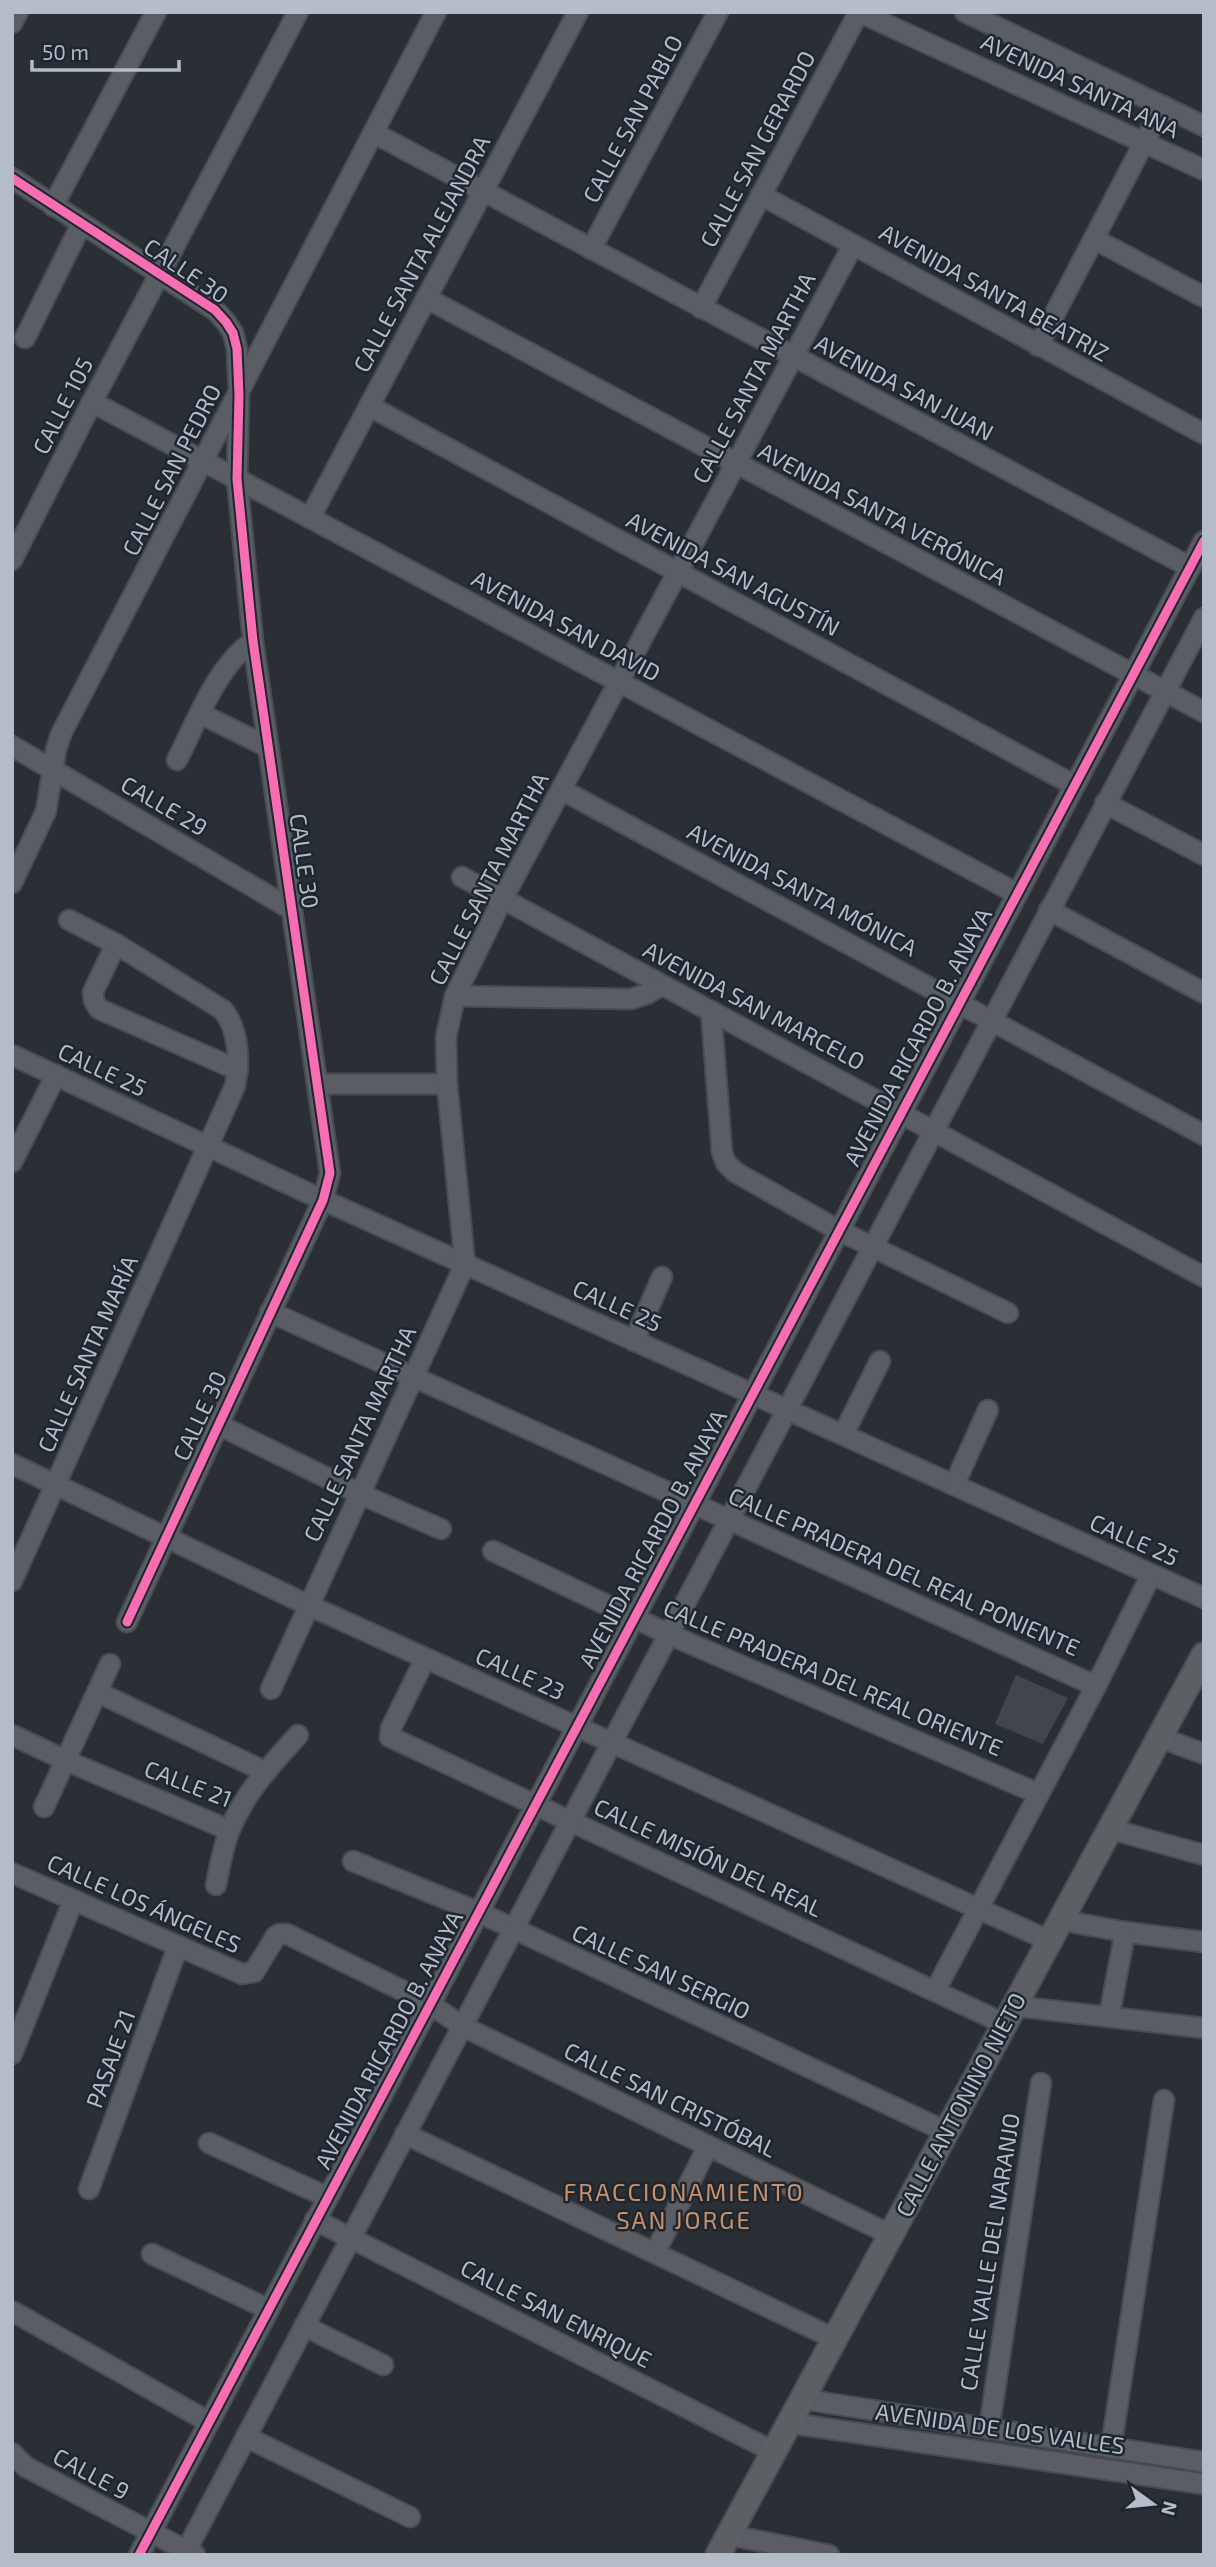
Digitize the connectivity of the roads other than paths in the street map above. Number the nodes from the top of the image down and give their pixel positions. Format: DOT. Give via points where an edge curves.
graph roads {
  1 [pos="18,12"];
  2 [pos="156,12"];
  3 [pos="298,12"];
  4 [pos="436,12"];
  5 [pos="578,12"];
  6 [pos="718,12"];
  7 [pos="859,12"];
  8 [pos="965,12"];
  9 [pos="12,23"];
  10 [pos="1163,106"];
  11 [pos="1204,126"];
  12 [pos="374,133"];
  13 [pos="1144,143"];
  14 [pos="1204,170"];
  15 [pos="12,178"];
  16 [pos="483,191"];
  17 [pos="761,195"];
  18 [pos="53,206"];
  19 [pos="81,225"];
  20 [pos="1094,239"];
  21 [pos="853,244"];
  22 [pos="591,249"];
  23 [pos="159,276"];
  24 [pos="1204,297"];
  25 [pos="426,299"];
  26 [pos="701,309"];
  27 [pos="25,338"];
  28 [pos="1038,346"];
  29 [pos="793,357"];
  30 [pos="239,395"];
  31 [pos="92,402"];
  32 [pos="369,406"];
  33 [pos="1204,434"];
  34 [pos="205,461"];
  35 [pos="735,464"];
  36 [pos="237,479"];
  37 [pos="310,518"];
  38 [pos="1204,541"];
  39 [pos="12,560"];
  40 [pos="1190,567"];
  41 [pos="678,572"];
  42 [pos="1204,618"];
  43 [pos="253,641"];
  44 [pos="1133,673"];
  45 [pos="619,682"];
  46 [pos="1165,691"];
  47 [pos="1204,712"];
  48 [pos="201,714"];
  49 [pos="12,746"];
  50 [pos="268,747"];
  51 [pos="177,760"];
  52 [pos="53,770"];
  53 [pos="1073,785"];
  54 [pos="562,790"];
  55 [pos="1105,803"];
  56 [pos="1204,855"];
  57 [pos="462,877"];
  58 [pos="12,883"];
  59 [pos="1016,893"];
  60 [pos="503,898"];
  61 [pos="291,909"];
  62 [pos="1049,910"];
  63 [pos="69,920"];
  64 [pos="116,944"];
  65 [pos="661,985"];
  66 [pos="1204,993"];
  67 [pos="455,996"];
  68 [pos="959,1002"];
  69 [pos="711,1011"];
  70 [pos="991,1020"];
  71 [pos="12,1055"];
  72 [pos="238,1070"];
  73 [pos="56,1075"];
  74 [pos="317,1084"];
  75 [pos="447,1084"];
  76 [pos="901,1112"];
  77 [pos="1201,1129"];
  78 [pos="933,1130"];
  79 [pos="206,1145"];
  80 [pos="12,1162"];
  81 [pos="323,1200"];
  82 [pos="838,1230"];
  83 [pos="872,1247"];
  84 [pos="465,1264"];
  85 [pos="662,1277"];
  86 [pos="1204,1277"];
  87 [pos="271,1312"];
  88 [pos="1008,1313"];
  89 [pos="634,1341"];
  90 [pos="880,1361"];
  91 [pos="414,1379"];
  92 [pos="751,1394"];
  93 [pos="786,1409"];
  94 [pos="988,1410"];
  95 [pos="217,1424"];
  96 [pos="843,1435"];
  97 [pos="12,1464"];
  98 [pos="57,1485"];
  99 [pos="954,1485"];
  100 [pos="360,1494"];
  101 [pos="694,1503"];
  102 [pos="728,1520"];
  103 [pos="441,1529"];
  104 [pos="167,1538"];
  105 [pos="494,1551"];
  106 [pos="1151,1574"];
  107 [pos="12,1581"];
  108 [pos="1204,1598"];
  109 [pos="308,1605"];
  110 [pos="634,1618"];
  111 [pos="127,1622"];
  112 [pos="668,1634"];
  113 [pos="1204,1655"];
  114 [pos="425,1659"];
  115 [pos="110,1664"];
  116 [pos="1096,1686"];
  117 [pos="271,1689"];
  118 [pos="97,1692"];
  119 [pos="577,1725"];
  120 [pos="12,1735"];
  121 [pos="298,1735"];
  122 [pos="1159,1737"];
  123 [pos="611,1742"];
  124 [pos="1204,1754"];
  125 [pos="67,1761"];
  126 [pos="266,1772"];
  127 [pos="1039,1794"];
  128 [pos="534,1805"];
  129 [pos="44,1807"];
  130 [pos="570,1821"];
  131 [pos="1110,1829"];
  132 [pos="229,1830"];
  133 [pos="1204,1855"];
  134 [pos="353,1861"];
  135 [pos="12,1873"];
  136 [pos="216,1885"];
  137 [pos="73,1901"];
  138 [pos="979,1909"];
  139 [pos="478,1912"];
  140 [pos="512,1931"];
  141 [pos="1055,1931"];
  142 [pos="1125,1932"];
  143 [pos="1204,1942"];
  144 [pos="178,1946"];
  145 [pos="935,1991"];
  146 [pos="430,2004"];
  147 [pos="1009,2015"];
  148 [pos="1109,2017"];
  149 [pos="462,2026"];
  150 [pos="1204,2028"];
  151 [pos="12,2054"];
  152 [pos="1041,2083"];
  153 [pos="1164,2100"];
  154 [pos="947,2132"];
  155 [pos="405,2134"];
  156 [pos="209,2143"];
  157 [pos="708,2146"];
  158 [pos="89,2189"];
  159 [pos="327,2197"];
  160 [pos="316,2220"];
  161 [pos="891,2235"];
  162 [pos="351,2237"];
  163 [pos="655,2253"];
  164 [pos="152,2254"];
  165 [pos="268,2309"];
  166 [pos="12,2311"];
  167 [pos="304,2326"];
  168 [pos="835,2339"];
  169 [pos="383,2365"];
  170 [pos="802,2399"];
  171 [pos="209,2422"];
  172 [pos="789,2423"];
  173 [pos="989,2429"];
  174 [pos="246,2437"];
  175 [pos="1051,2439"];
  176 [pos="1111,2448"];
  177 [pos="774,2452"];
  178 [pos="12,2454"];
  179 [pos="1048,2461"];
  180 [pos="1204,2462"];
  181 [pos="1204,2484"];
  182 [pos="410,2517"];
  183 [pos="150,2533"];
  184 [pos="724,2545"];
  185 [pos="188,2553"];
  186 [pos="139,2555"];
  187 [pos="829,2555"];
  1 -- 9 [label="street"];
  2 -- 18 [label="street"];
  3 -- 23 [label="street, CALLE 105"];
  4 -- 12 [label="street, CALLE SAN PEDRO"];
  5 -- 16 [label="street, CALLE SANTA ALEJANDRA"];
  6 -- 22 [label="street, CALLE SAN PABLO"];
  7 -- 13 [label="street, AVENIDA SANTA ANA"];
  7 -- 17 [label="street, CALLE SAN GERARDO"];
  8 -- 10 [label="street, AVENIDA SANTA ANA"];
  10 -- 11 [label="street, AVENIDA SANTA ANA"];
  10 -- 13 [label="street"];
  12 -- 16 [label="street, AVENIDA SAN JUAN"];
  12 -- 30 [label="street, CALLE SAN PEDRO"];
  13 -- 14 [label="street, AVENIDA SANTA ANA"];
  13 -- 20 [label="street"];
  15 -- 18 [label="street, CALLE 30"];
  16 -- 22 [label="street, AVENIDA SAN JUAN"];
  16 -- 25 [label="street, CALLE SANTA ALEJANDRA"];
  17 -- 21 [label="street, AVENIDA SANTA BEATRIZ"];
  17 -- 26 [label="street, CALLE SAN GERARDO"];
  18 -- 19 [label="street, CALLE 30"];
  19 -- 23 [label="street, CALLE 30"];
  19 -- 27 [label="street"];
  20 -- 24 [label="street"];
  20 -- 28 [label="street"];
  21 -- 28 [label="street, AVENIDA SANTA BEATRIZ"];
  21 -- 29 [label="street, CALLE SANTA MARTHA"];
  22 -- 26 [label="street, AVENIDA SAN JUAN"];
  23 -- 30 [label="street, CALLE 30" via="215,310 226,322 237,349"];
  23 -- 31 [label="street, CALLE 105"];
  25 -- 32 [label="street, CALLE SANTA ALEJANDRA"];
  25 -- 35 [label="street, AVENIDA SANTA VERÓNICA"];
  26 -- 29 [label="street, AVENIDA SAN JUAN"];
  28 -- 33 [label="street, AVENIDA SANTA BEATRIZ"];
  29 -- 35 [label="street, CALLE SANTA MARTHA"];
  29 -- 40 [label="street, AVENIDA SAN JUAN"];
  30 -- 34 [label="street, CALLE SAN PEDRO"];
  30 -- 36 [label="street, CALLE 30"];
  31 -- 34 [label="street, AVENIDA SAN DAVID"];
  31 -- 39 [label="street, CALLE 105"];
  32 -- 37 [label="street, CALLE SANTA ALEJANDRA"];
  32 -- 41 [label="street, AVENIDA SAN AGUSTÍN"];
  34 -- 36 [label="street, AVENIDA SAN DAVID"];
  34 -- 52 [label="street, CALLE SAN PEDRO" via="61,734"];
  35 -- 41 [label="street, CALLE SANTA MARTHA"];
  35 -- 44 [label="street, AVENIDA SANTA VERÓNICA"];
  36 -- 37 [label="street, AVENIDA SAN DAVID"];
  36 -- 43 [label="street, CALLE 30"];
  37 -- 45 [label="street, AVENIDA SAN DAVID"];
  38 -- 40 [label="street, AVENIDA RICARDO B. ANAYA"];
  40 -- 44 [label="street, AVENIDA RICARDO B. ANAYA"];
  41 -- 45 [label="street, CALLE SANTA MARTHA"];
  41 -- 53 [label="street, AVENIDA SAN AGUSTÍN"];
  42 -- 46 [label="street"];
  43 -- 48 [label="street" via="227,665"];
  43 -- 50 [label="street, CALLE 30"];
  44 -- 46 [label="street, AVENIDA SANTA VERÓNICA"];
  44 -- 53 [label="street, AVENIDA RICARDO B. ANAYA"];
  45 -- 54 [label="street, CALLE SANTA MARTHA"];
  45 -- 59 [label="street, AVENIDA SAN DAVID"];
  46 -- 47 [label="street, AVENIDA SANTA VERÓNICA"];
  46 -- 55 [label="street"];
  48 -- 50 [label="street"];
  48 -- 51 [label="street"];
  49 -- 52 [label="street, CALLE 29"];
  50 -- 61 [label="street, CALLE 30"];
  52 -- 58 [label="street, CALLE SAN PEDRO" via="46,811"];
  52 -- 61 [label="street, CALLE 29"];
  53 -- 59 [label="street, AVENIDA RICARDO B. ANAYA"];
  54 -- 60 [label="street, CALLE SANTA MARTHA"];
  54 -- 68 [label="street, AVENIDA SANTA MÓNICA"];
  55 -- 56 [label="street"];
  55 -- 62 [label="street"];
  57 -- 60 [label="street, AVENIDA SAN MARCELO"];
  59 -- 68 [label="street, AVENIDA RICARDO B. ANAYA"];
  60 -- 65 [label="street, AVENIDA SAN MARCELO"];
  60 -- 67 [label="street, CALLE SANTA MARTHA"];
  61 -- 74 [label="street, CALLE 30"];
  62 -- 66 [label="street"];
  62 -- 70 [label="street"];
  63 -- 64 [label="street"];
  64 -- 72 [label="street" via="223,1010 234,1032"];
  64 -- 72 [label="street" via="93,992 99,1009"];
  65 -- 67 [label="street" via="632,999"];
  65 -- 69 [label="street, AVENIDA SAN MARCELO"];
  67 -- 75 [label="street, CALLE SANTA MARTHA" via="446,1037"];
  68 -- 70 [label="street, AVENIDA SANTA MÓNICA"];
  68 -- 76 [label="street, AVENIDA RICARDO B. ANAYA"];
  69 -- 76 [label="street, AVENIDA SAN MARCELO"];
  69 -- 82 [label="street" via="726,1163"];
  70 -- 77 [label="street, AVENIDA SANTA MÓNICA"];
  70 -- 78 [label="street"];
  71 -- 73 [label="street, CALLE 25"];
  72 -- 79 [label="street, CALLE SANTA MARÍA" via="235,1086"];
  73 -- 79 [label="street, CALLE 25"];
  73 -- 80 [label="street"];
  74 -- 75 [label="street"];
  74 -- 81 [label="street, CALLE 30" via="330,1173"];
  75 -- 84 [label="street, CALLE SANTA MARTHA"];
  76 -- 78 [label="street, AVENIDA SAN MARCELO"];
  76 -- 82 [label="street, AVENIDA RICARDO B. ANAYA"];
  78 -- 83 [label="street"];
  78 -- 86 [label="street, AVENIDA SAN MARCELO"];
  79 -- 81 [label="street, CALLE 25"];
  79 -- 98 [label="street, CALLE SANTA MARÍA"];
  81 -- 84 [label="street, CALLE 25"];
  81 -- 87 [label="street, CALLE 30"];
  82 -- 83 [label="street"];
  82 -- 92 [label="street, AVENIDA RICARDO B. ANAYA"];
  83 -- 88 [label="street"];
  83 -- 93 [label="street"];
  84 -- 89 [label="street, CALLE 25"];
  84 -- 91 [label="street, CALLE SANTA MARTHA"];
  85 -- 89 [label="street"];
  87 -- 91 [label="street, CALLE PRADERA DEL REAL PONIENTE"];
  87 -- 95 [label="street, CALLE 30"];
  89 -- 92 [label="street, CALLE 25"];
  90 -- 96 [label="street"];
  91 -- 100 [label="street, CALLE SANTA MARTHA"];
  91 -- 101 [label="street, CALLE PRADERA DEL REAL PONIENTE"];
  92 -- 93 [label="street, CALLE 25"];
  92 -- 101 [label="street, AVENIDA RICARDO B. ANAYA"];
  93 -- 96 [label="street, CALLE 25"];
  93 -- 102 [label="street"];
  94 -- 99 [label="street"];
  95 -- 100 [label="street"];
  95 -- 104 [label="street, CALLE 30"];
  96 -- 99 [label="street, CALLE 25"];
  97 -- 98 [label="street, CALLE 23"];
  98 -- 104 [label="street, CALLE 23"];
  98 -- 107 [label="street, CALLE SANTA MARÍA"];
  99 -- 106 [label="street, CALLE 25"];
  100 -- 103 [label="street"];
  100 -- 109 [label="street, CALLE SANTA MARTHA"];
  101 -- 102 [label="street, CALLE PRADERA DEL REAL PONIENTE"];
  101 -- 110 [label="street, AVENIDA RICARDO B. ANAYA"];
  102 -- 112 [label="street"];
  102 -- 116 [label="street, CALLE PRADERA DEL REAL PONIENTE"];
  104 -- 109 [label="street, CALLE 23"];
  104 -- 111 [label="street, CALLE 30"];
  105 -- 110 [label="street, CALLE PRADERA DEL REAL ORIENTE"];
  106 -- 108 [label="street, CALLE 25"];
  106 -- 116 [label="street"];
  109 -- 114 [label="street, CALLE 23"];
  109 -- 117 [label="street, CALLE SANTA MARTHA"];
  110 -- 112 [label="street, CALLE PRADERA DEL REAL ORIENTE"];
  110 -- 119 [label="street, AVENIDA RICARDO B. ANAYA"];
  112 -- 123 [label="street"];
  112 -- 127 [label="street, CALLE PRADERA DEL REAL ORIENTE"];
  113 -- 122 [label="main road, CALLE ANTONINO NIETO"];
  114 -- 119 [label="street, CALLE 23"];
  114 -- 128 [label="street, CALLE MISIÓN DEL REAL" via="390,1737"];
  115 -- 118 [label="street"];
  116 -- 127 [label="street"];
  118 -- 125 [label="street"];
  118 -- 126 [label="street, CALLE 21"];
  119 -- 123 [label="street, CALLE 23"];
  119 -- 128 [label="street, AVENIDA RICARDO B. ANAYA"];
  120 -- 125 [label="street, CALLE 21"];
  121 -- 126 [label="street"];
  122 -- 124 [label="street"];
  122 -- 131 [label="main road, CALLE ANTONINO NIETO"];
  123 -- 130 [label="street"];
  123 -- 138 [label="street, CALLE 23"];
  125 -- 129 [label="street"];
  125 -- 132 [label="street, CALLE 21"];
  126 -- 132 [label="street, CALLE 21"];
  127 -- 138 [label="street"];
  128 -- 130 [label="street, CALLE MISIÓN DEL REAL"];
  128 -- 139 [label="street, AVENIDA RICARDO B. ANAYA"];
  130 -- 140 [label="street"];
  130 -- 145 [label="street, CALLE MISIÓN DEL REAL"];
  131 -- 133 [label="street"];
  131 -- 141 [label="main road, CALLE ANTONINO NIETO"];
  132 -- 136 [label="street"];
  134 -- 139 [label="street, CALLE SAN SERGIO"];
  135 -- 137 [label="street, CALLE LOS ÁNGELES"];
  137 -- 144 [label="street, CALLE LOS ÁNGELES"];
  137 -- 151 [label="street"];
  138 -- 141 [label="street, CALLE 23"];
  138 -- 145 [label="street"];
  139 -- 140 [label="street, CALLE SAN SERGIO"];
  139 -- 146 [label="street, AVENIDA RICARDO B. ANAYA"];
  140 -- 149 [label="street"];
  140 -- 154 [label="street, CALLE SAN SERGIO"];
  141 -- 142 [label="street, CALLE 23"];
  141 -- 147 [label="main road, CALLE ANTONINO NIETO"];
  142 -- 143 [label="street, CALLE 23"];
  142 -- 148 [label="street"];
  144 -- 146 [label="street, CALLE LOS ÁNGELES" via="248,1975 276,1936 286,1934"];
  144 -- 158 [label="street, PASAJE 21"];
  145 -- 147 [label="street, CALLE MISIÓN DEL REAL"];
  146 -- 149 [label="street, CALLE SAN CRISTÓBAL"];
  146 -- 159 [label="street, AVENIDA RICARDO B. ANAYA"];
  147 -- 148 [label="street, CALLE MISIÓN DEL REAL"];
  147 -- 154 [label="main road, CALLE ANTONINO NIETO"];
  148 -- 150 [label="street, CALLE MISIÓN DEL REAL"];
  149 -- 155 [label="street"];
  149 -- 157 [label="street, CALLE SAN CRISTÓBAL"];
  152 -- 173 [label="street, CALLE VALLE DEL NARANJO"];
  153 -- 176 [label="street"];
  154 -- 161 [label="main road, CALLE ANTONINO NIETO"];
  155 -- 162 [label="street"];
  155 -- 163 [label="street"];
  156 -- 159 [label="street"];
  157 -- 161 [label="street, CALLE SAN CRISTÓBAL"];
  157 -- 163 [label="street"];
  159 -- 160 [label="street, AVENIDA RICARDO B. ANAYA"];
  160 -- 162 [label="street, CALLE SAN ENRIQUE"];
  160 -- 165 [label="street, AVENIDA RICARDO B. ANAYA"];
  161 -- 168 [label="main road, CALLE ANTONINO NIETO"];
  162 -- 167 [label="street"];
  162 -- 177 [label="street, CALLE SAN ENRIQUE"];
  163 -- 168 [label="street"];
  164 -- 165 [label="street"];
  165 -- 171 [label="street, AVENIDA RICARDO B. ANAYA"];
  166 -- 171 [label="street"];
  167 -- 169 [label="street"];
  167 -- 174 [label="street"];
  168 -- 170 [label="main road, CALLE ANTONINO NIETO"];
  170 -- 172 [label="main road, CALLE ANTONINO NIETO"];
  170 -- 173 [label="street, AVENIDA DE LOS VALLES"];
  171 -- 183 [label="street, AVENIDA RICARDO B. ANAYA"];
  172 -- 177 [label="main road, CALLE ANTONINO NIETO"];
  172 -- 179 [label="street, AVENIDA DE LOS VALLES"];
  173 -- 175 [label="street, AVENIDA DE LOS VALLES"];
  174 -- 182 [label="street"];
  174 -- 185 [label="street"];
  175 -- 176 [label="street, AVENIDA DE LOS VALLES"];
  175 -- 179 [label="street"];
  176 -- 180 [label="street, AVENIDA DE LOS VALLES"];
  177 -- 184 [label="main road, CALLE ANTONINO NIETO"];
  178 -- 183 [label="street, CALLE 9" via="26,2468"];
  179 -- 181 [label="street, AVENIDA DE LOS VALLES"];
  183 -- 185 [label="street, CALLE 9"];
  183 -- 186 [label="street, AVENIDA RICARDO B. ANAYA"];
  184 -- 187 [label="street"];
}
